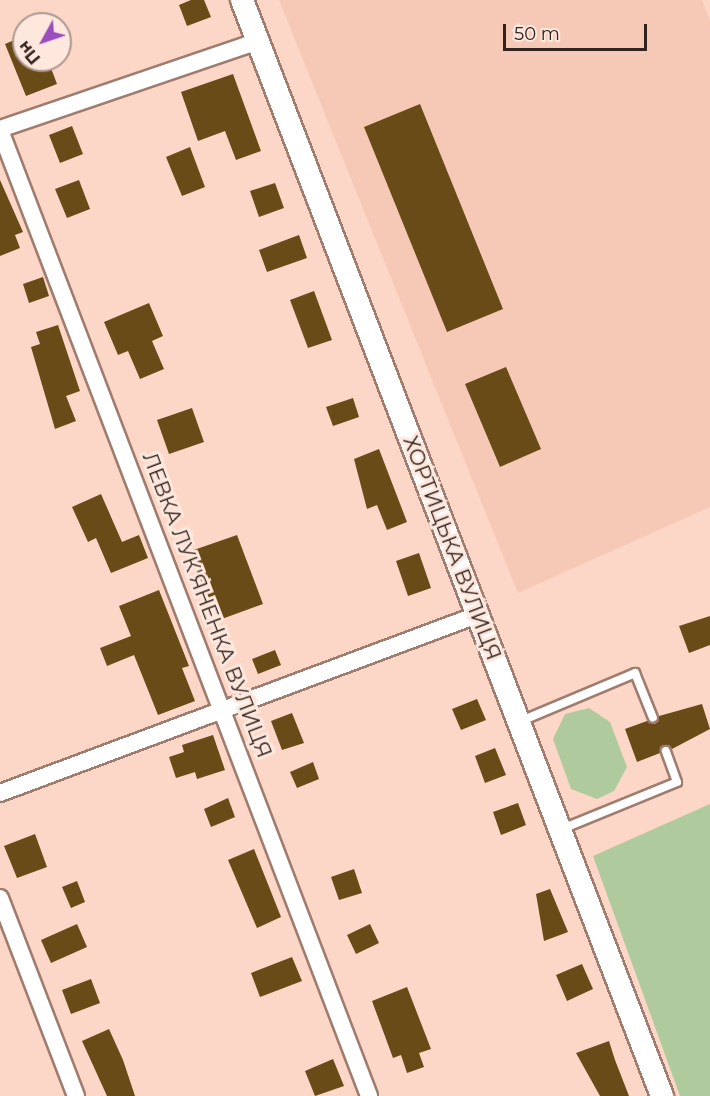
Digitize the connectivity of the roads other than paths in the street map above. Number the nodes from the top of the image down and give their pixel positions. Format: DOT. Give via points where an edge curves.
graph roads {
  1 [pos="242,0"];
  2 [pos="258,41"];
  3 [pos="0,130"];
  4 [pos="477,615"];
  5 [pos="223,708"];
  6 [pos="653,718"];
  7 [pos="520,721"];
  8 [pos="666,751"];
  9 [pos="0,793"];
  10 [pos="562,829"];
  11 [pos="0,898"];
  12 [pos="76,1096"];
  13 [pos="369,1096"];
  14 [pos="662,1096"];
  1 -- 2 [label="street, ХОРТИЦЬКА ВУЛИЦЯ"];
  2 -- 3 [label="street"];
  2 -- 4 [label="street, ХОРТИЦЬКА ВУЛИЦЯ"];
  3 -- 5 [label="street, ЛЕВКА ЛУК'ЯНЕНКА ВУЛИЦЯ"];
  4 -- 5 [label="street"];
  4 -- 7 [label="street, ХОРТИЦЬКА ВУЛИЦЯ"];
  5 -- 9 [label="street"];
  5 -- 13 [label="street, ЛЕВКА ЛУК'ЯНЕНКА ВУЛИЦЯ"];
  6 -- 7 [label="lane" via="635,673"];
  7 -- 10 [label="street, ХОРТИЦЬКА ВУЛИЦЯ"];
  8 -- 10 [label="lane" via="677,782"];
  10 -- 14 [label="street, ХОРТИЦЬКА ВУЛИЦЯ"];
  11 -- 12 [label="street"];
}
